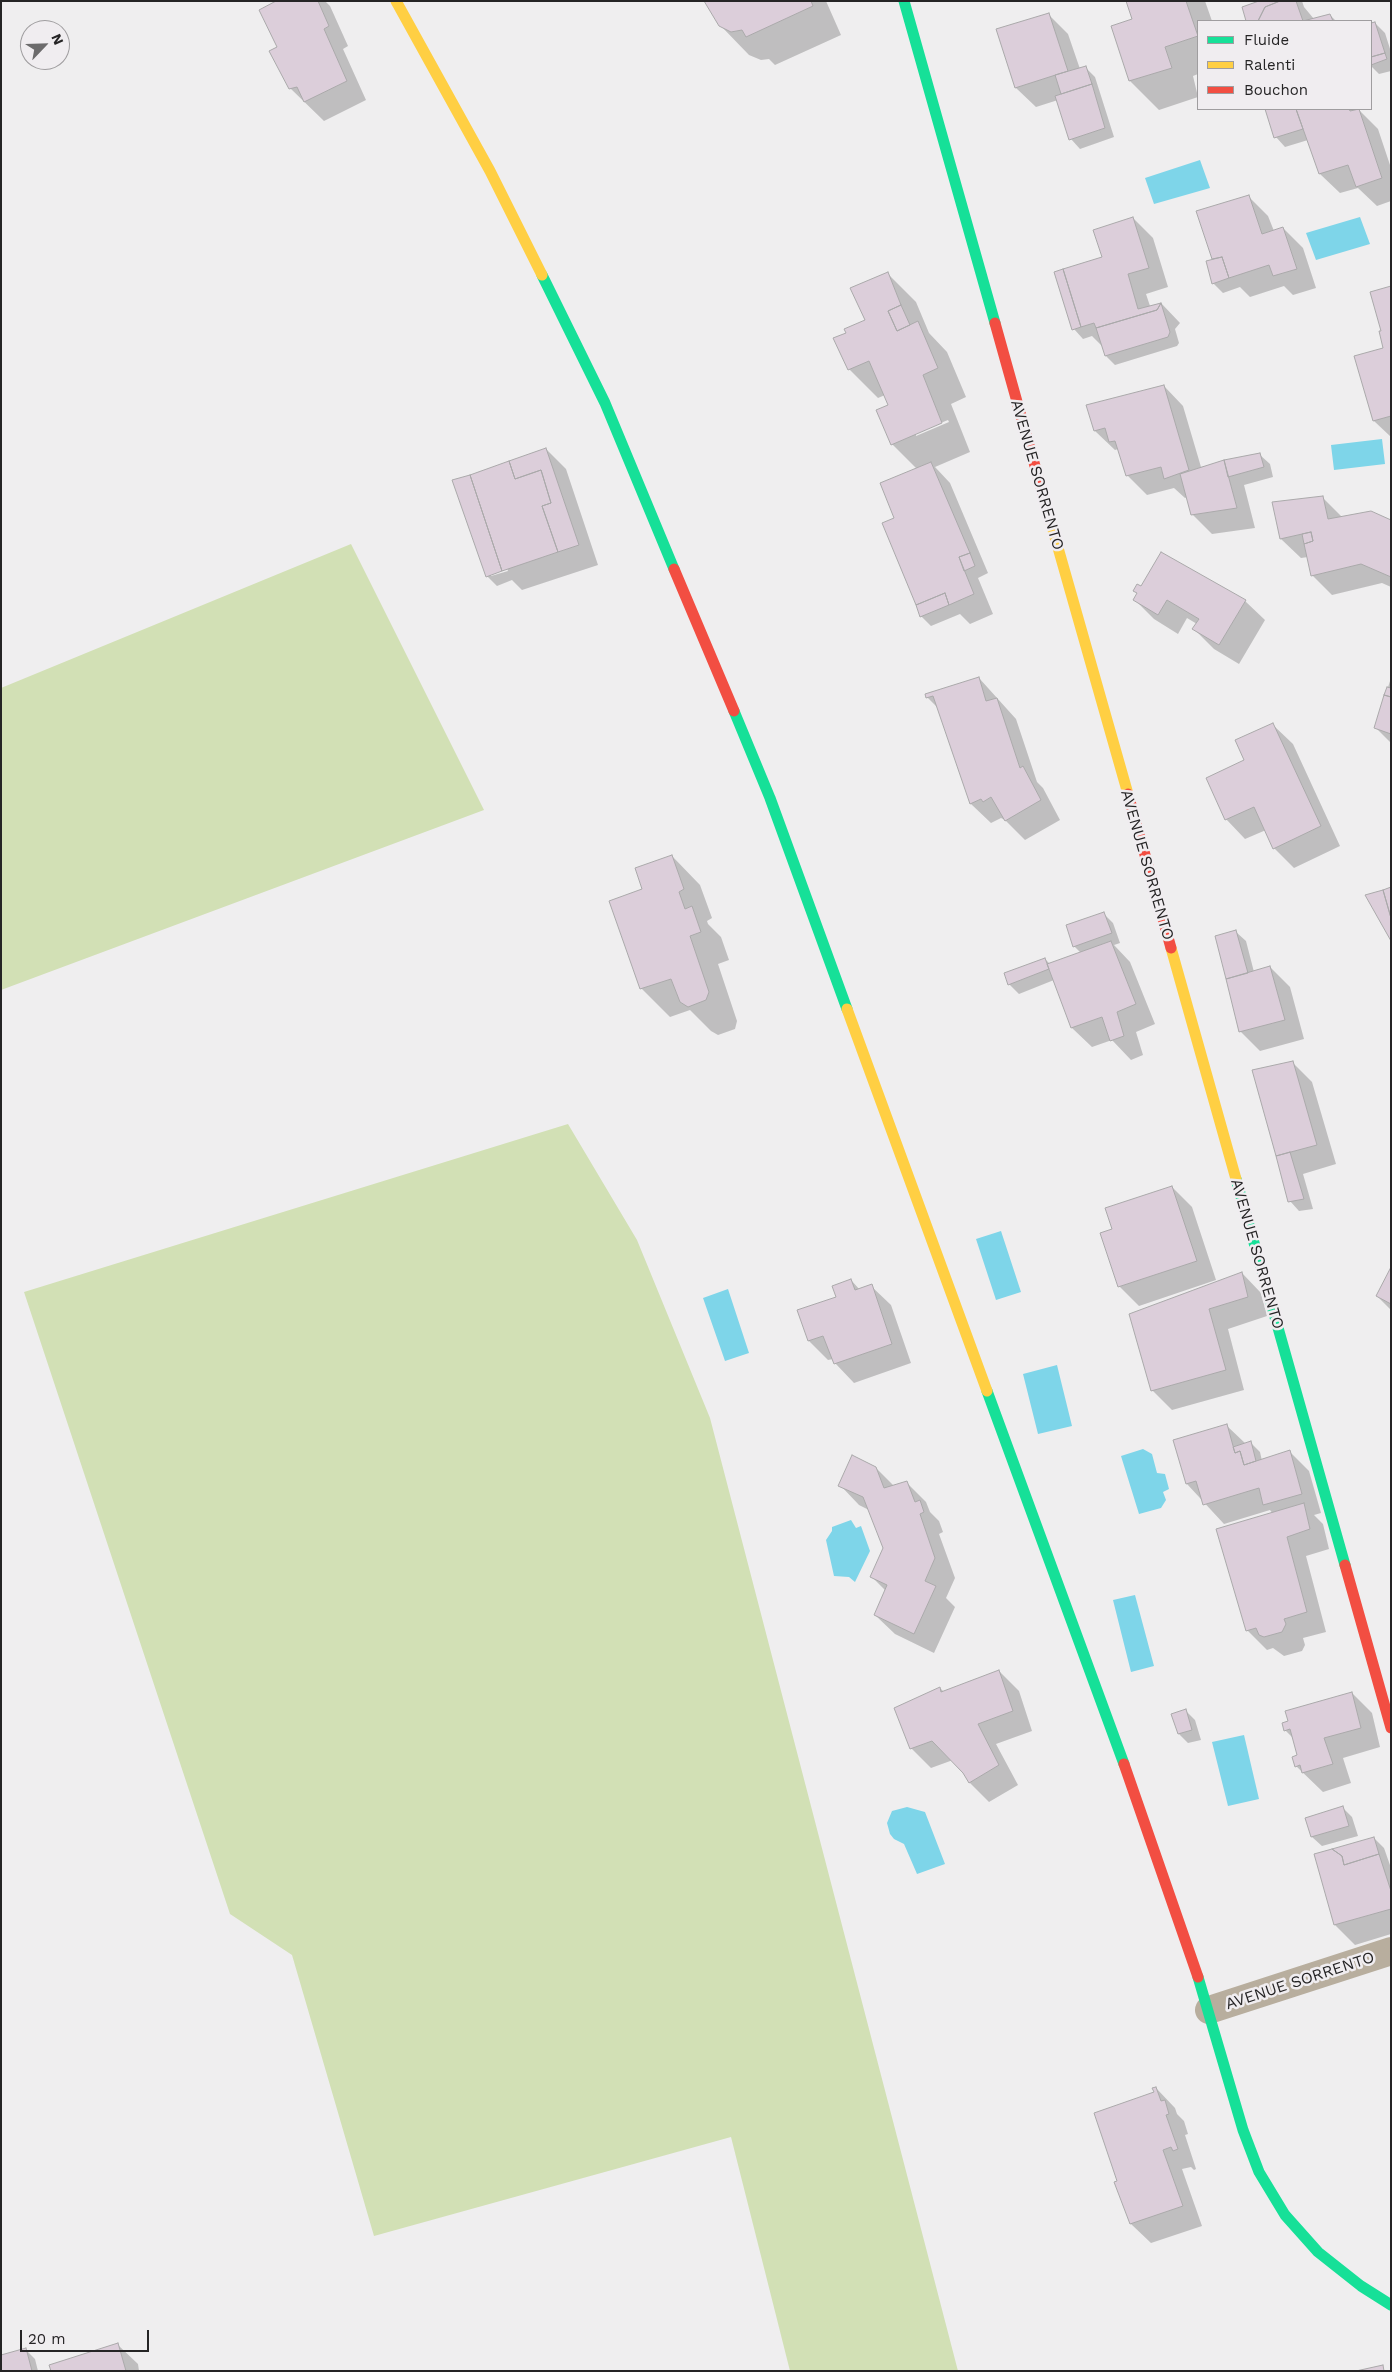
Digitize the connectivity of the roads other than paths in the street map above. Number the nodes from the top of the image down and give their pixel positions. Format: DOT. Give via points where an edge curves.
graph roads {
  1 [pos="396,1"];
  2 [pos="904,1"];
  3 [pos="1391,1728"];
  4 [pos="1391,1951"];
  5 [pos="1209,2010"];
  6 [pos="1391,2305"];
  1 -- 5 [label="street" via="490,171 605,403 770,798 1158,1857"];
  2 -- 3 [label="street, AVENUE SORRENTO"];
  4 -- 5 [label="street, AVENUE SORRENTO"];
  5 -- 6 [label="street" via="1243,2130 1259,2172 1285,2216 1318,2252"];
}
